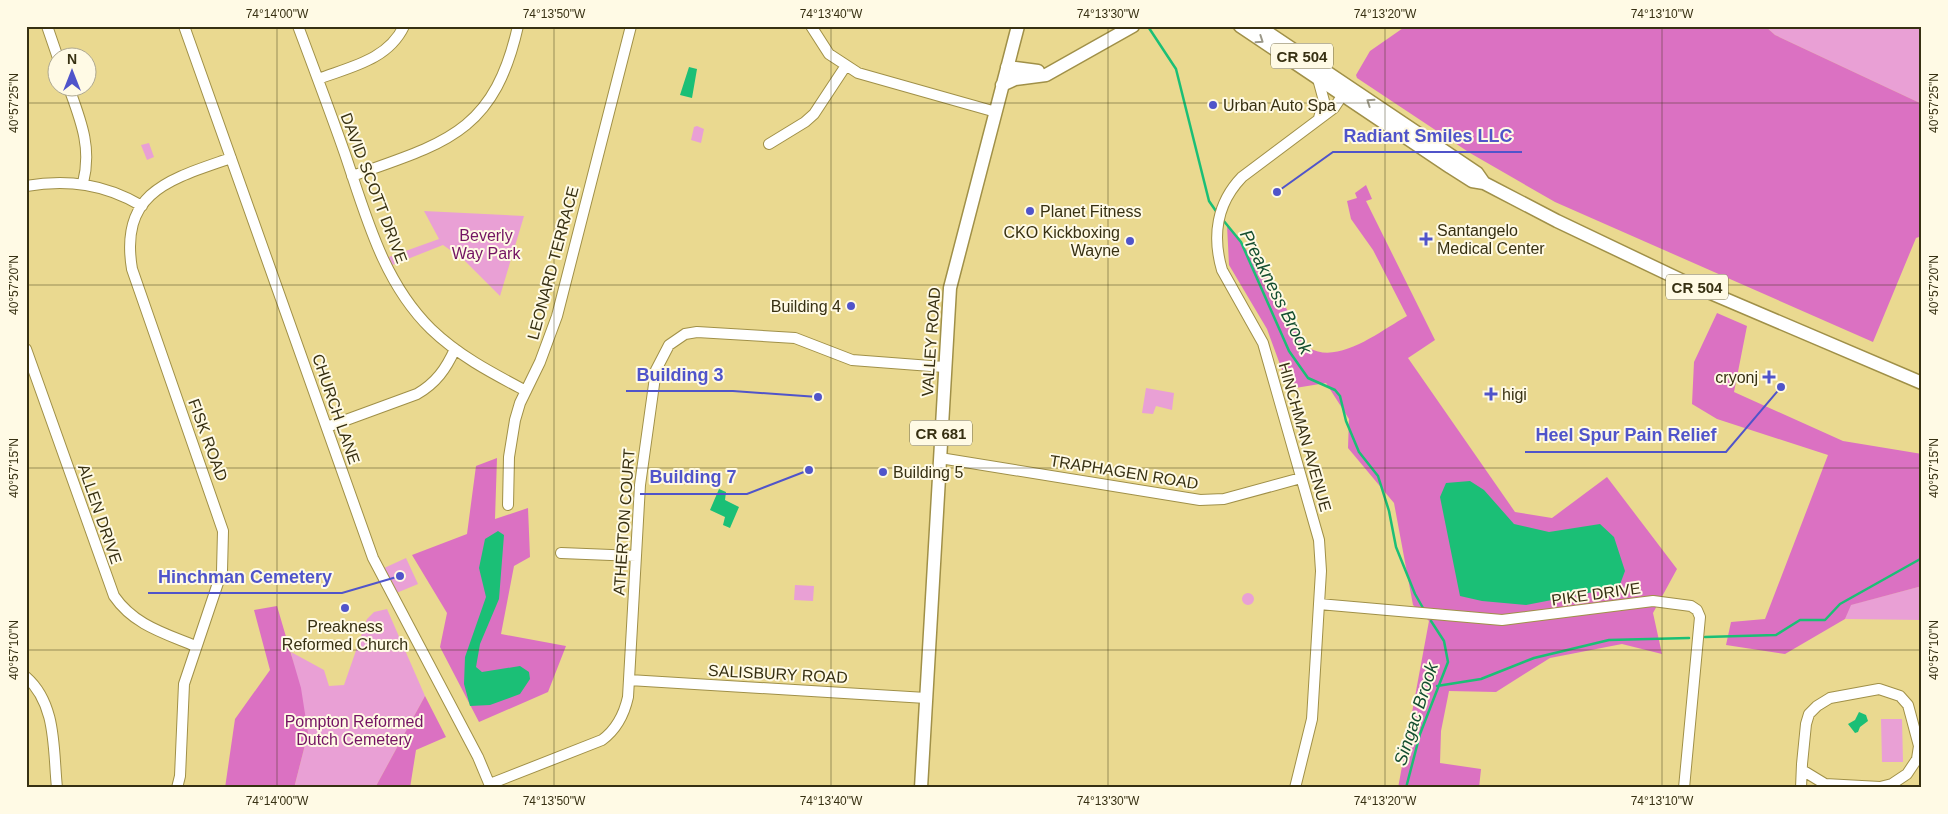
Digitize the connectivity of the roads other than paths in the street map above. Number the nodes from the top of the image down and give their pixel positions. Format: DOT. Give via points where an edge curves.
graph roads {
  1 [pos="47,26"];
  2 [pos="184,26"];
  3 [pos="298,26"];
  4 [pos="404,26"];
  5 [pos="518,26"];
  6 [pos="631,26"];
  7 [pos="811,26"];
  8 [pos="1018,26"];
  9 [pos="1132,26"];
  10 [pos="1240,26"];
  11 [pos="1258,26"];
  12 [pos="55,48"];
  13 [pos="845,67"];
  14 [pos="1007,67"];
  15 [pos="1058,68"];
  16 [pos="318,79"];
  17 [pos="1318,79"];
  18 [pos="1002,85"];
  19 [pos="1345,91"];
  20 [pos="72,98"];
  21 [pos="996,112"];
  22 [pos="1319,118"];
  23 [pos="769,144"];
  24 [pos="231,158"];
  25 [pos="352,176"];
  26 [pos="83,183"];
  27 [pos="26,186"];
  28 [pos="142,206"];
  29 [pos="26,349"];
  30 [pos="455,349"];
  31 [pos="944,367"];
  32 [pos="1922,383"];
  33 [pos="526,391"];
  34 [pos="327,427"];
  35 [pos="940,458"];
  36 [pos="1301,478"];
  37 [pos="508,506"];
  38 [pos="561,553"];
  39 [pos="636,556"];
  40 [pos="1319,604"];
  41 [pos="195,646"];
  42 [pos="26,677"];
  43 [pos="629,680"];
  44 [pos="926,698"];
  45 [pos="1802,770"];
  46 [pos="491,786"];
  47 [pos="1821,786"];
  48 [pos="57,788"];
  49 [pos="176,788"];
  50 [pos="921,788"];
  51 [pos="1295,788"];
  52 [pos="1684,788"];
  53 [pos="1801,788"];
  1 -- 12 [label="street"];
  2 -- 24 [label="street, CHURCH LANE"];
  3 -- 16 [label="street, DAVID SCOTT DRIVE"];
  4 -- 16 [label="street" via="394,43 378,56"];
  5 -- 25 [label="street" via="499,82 459,132 431,148"];
  6 -- 33 [label="street, LEONARD TERRACE" via="557,316"];
  7 -- 13 [label="street" via="829,54"];
  8 -- 14 [label="main road, VALLEY ROAD / CR 681"];
  9 -- 15 [label="main road"];
  10 -- 17 [label="main road, CR 504, one-way"];
  11 -- 19 [label="main road, CR 504"];
  13 -- 21 [label="street"];
  13 -- 23 [label="street" via="814,114"];
  14 -- 15 [label="main road" via="1036,71"];
  14 -- 18 [label="main road, VALLEY ROAD / CR 681"];
  15 -- 18 [label="main road" via="1039,78 1016,79"];
  16 -- 25 [label="street, DAVID SCOTT DRIVE"];
  17 -- 19 [label="main road, CR 504"];
  17 -- 22 [label="street" via="1324,101"];
  18 -- 21 [label="main road, VALLEY ROAD / CR 681"];
  19 -- 22 [label="street, HINCHMAN AVENUE" via="1334,108"];
  19 -- 32 [label="main road, CR 504" via="1472,181 1668,274"];
  20 -- 26 [label="street" via="85,134 87,159"];
  21 -- 31 [label="main road, VALLEY ROAD / CR 681" via="950,288"];
  22 -- 36 [label="street, HINCHMAN AVENUE" via="1242,177 1227,195 1220,214 1217,245 1222,270 1263,343"];
  24 -- 28 [label="street, FISK ROAD" via="174,178 153,192"];
  24 -- 34 [label="street, CHURCH LANE"];
  25 -- 30 [label="street, DAVID SCOTT DRIVE" via="373,237 392,277 416,313"];
  26 -- 27 [label="street"];
  26 -- 28 [label="street" via="112,190"];
  28 -- 41 [label="street, FISK ROAD" via="135,219 130,242 132,269 223,531 222,571"];
  29 -- 41 [label="street, ALLEN DRIVE" via="114,596 138,622"];
  30 -- 33 [label="street, DAVID SCOTT DRIVE"];
  30 -- 34 [label="street" via="443,372 427,388"];
  31 -- 35 [label="main road, VALLEY ROAD / CR 681"];
  31 -- 39 [label="street, ATHERTON COURT" via="852,360 807,342 782,337 697,332 677,339 665,350 656,370 641,475"];
  33 -- 37 [label="street, LEONARD TERRACE" via="511,438"];
  34 -- 46 [label="street, CHURCH LANE" via="373,558"];
  35 -- 36 [label="street, TRAPHAGEN ROAD" via="1200,500 1231,498"];
  35 -- 44 [label="main road, VALLEY ROAD / CR 681"];
  36 -- 40 [label="street, HINCHMAN AVENUE" via="1319,540"];
  38 -- 39 [label="street"];
  39 -- 43 [label="street, ATHERTON COURT"];
  40 -- 51 [label="street, HINCHMAN AVENUE" via="1312,718"];
  40 -- 52 [label="street, PIKE DRIVE" via="1502,620 1653,601 1694,608 1700,617"];
  41 -- 49 [label="street, FISK ROAD" via="184,684 180,776"];
  42 -- 48 [label="street" via="42,694 50,716"];
  43 -- 44 [label="street, SALISBURY ROAD"];
  43 -- 46 [label="street, ATHERTON COURT" via="626,708 610,734"];
  44 -- 50 [label="main road, VALLEY ROAD / CR 681"];
  45 -- 47 [label="street"];
  45 -- 47 [label="street" via="1806,724 1809,714 1817,706 1830,698 1879,689 1900,696 1908,705 1919,746 1917,759 1907,774 1892,784 1880,787"];
  45 -- 53 [label="street"];
}
